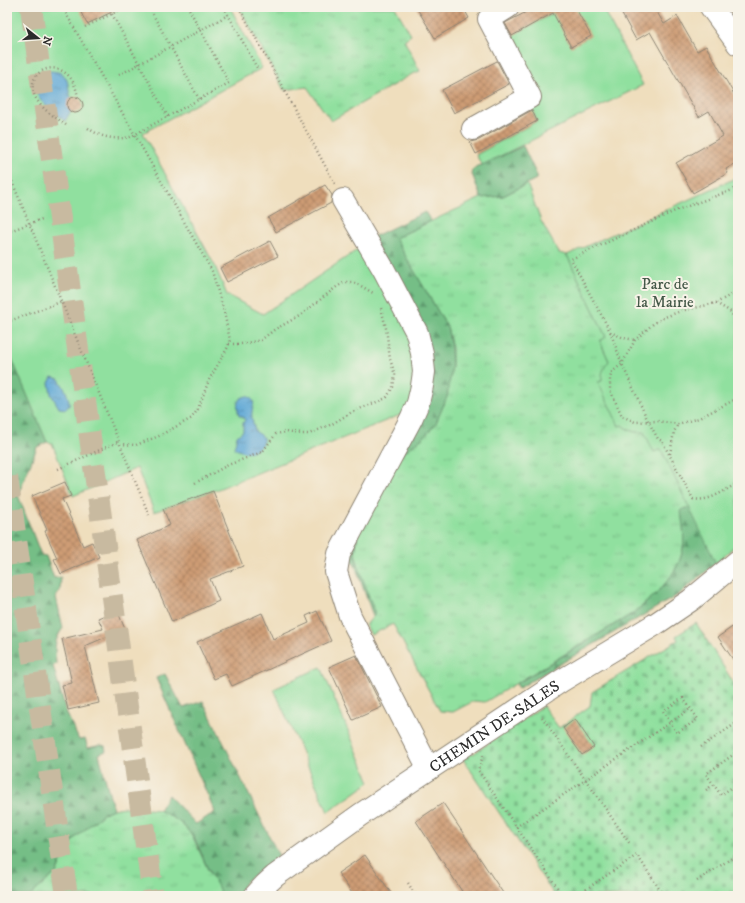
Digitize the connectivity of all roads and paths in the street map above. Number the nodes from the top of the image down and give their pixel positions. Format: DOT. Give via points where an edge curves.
graph roads {
  1 [pos="67,7"];
  2 [pos="126,7"];
  3 [pos="149,7"];
  4 [pos="188,7"];
  5 [pos="224,7"];
  6 [pos="239,7"];
  7 [pos="508,7"];
  8 [pos="712,7"];
  9 [pos="63,8"];
  10 [pos="112,14"];
  11 [pos="228,15"];
  12 [pos="86,27"];
  13 [pos="200,30"];
  14 [pos="738,44"];
  15 [pos="170,47"];
  16 [pos="139,64"];
  17 [pos="257,68"];
  18 [pos="119,75"];
  19 [pos="78,98"];
  20 [pos="199,99"];
  21 [pos="168,116"];
  22 [pos="66,125"];
  23 [pos="88,128"];
  24 [pos="473,129"];
  25 [pos="135,134"];
  26 [pos="9,174"];
  27 [pos="738,188"];
  28 [pos="343,200"];
  29 [pos="42,219"];
  30 [pos="29,224"];
  31 [pos="7,232"];
  32 [pos="738,291"];
  33 [pos="375,297"];
  34 [pos="62,301"];
  35 [pos="379,303"];
  36 [pos="716,303"];
  37 [pos="7,322"];
  38 [pos="738,326"];
  39 [pos="610,331"];
  40 [pos="635,340"];
  41 [pos="229,344"];
  42 [pos="622,364"];
  43 [pos="738,398"];
  44 [pos="648,421"];
  45 [pos="678,424"];
  46 [pos="120,443"];
  47 [pos="669,456"];
  48 [pos="58,469"];
  49 [pos="195,483"];
  50 [pos="738,483"];
  51 [pos="149,515"];
  52 [pos="738,561"];
  53 [pos="690,708"];
  54 [pos="541,717"];
  55 [pos="670,722"];
  56 [pos="738,722"];
  57 [pos="701,747"];
  58 [pos="489,752"];
  59 [pos="738,753"];
  60 [pos="428,769"];
  61 [pos="586,780"];
  62 [pos="738,783"];
  63 [pos="713,784"];
  64 [pos="706,790"];
  65 [pos="516,827"];
  66 [pos="630,844"];
  67 [pos="738,854"];
  68 [pos="697,881"];
  69 [pos="408,883"];
  70 [pos="255,896"];
  71 [pos="416,896"];
  72 [pos="563,896"];
  73 [pos="576,896"];
  74 [pos="664,896"];
  1 -- 9 [label="path"];
  2 -- 10 [label="path"];
  3 -- 15 [label="path"];
  4 -- 13 [label="path"];
  5 -- 11 [label="path"];
  6 -- 28 [label="path"];
  7 -- 24 [label="street" via="488,19 530,97"];
  8 -- 14 [label="street"];
  9 -- 25 [label="path"];
  10 -- 12 [label="path"];
  10 -- 16 [label="path"];
  11 -- 13 [label="path"];
  11 -- 17 [label="path"];
  13 -- 15 [label="path"];
  13 -- 20 [label="path" via="229,83"];
  15 -- 16 [label="path"];
  15 -- 20 [label="path"];
  16 -- 18 [label="path"];
  16 -- 21 [label="path"];
  19 -- 22 [label="path" via="72,81 60,70 45,69 33,82 38,102"];
  20 -- 21 [label="path"];
  21 -- 25 [label="path"];
  23 -- 25 [label="path" via="103,136 114,138 126,138"];
  25 -- 41 [label="path" via="212,271 230,336"];
  26 -- 30 [label="path"];
  27 -- 39 [label="path" via="678,210 571,259"];
  28 -- 60 [label="street" via="417,333 424,372 412,419 339,554 336,572 350,616"];
  29 -- 30 [label="path"];
  30 -- 31 [label="path"];
  30 -- 34 [label="path"];
  32 -- 36 [label="path"];
  33 -- 41 [label="path" via="372,292 353,282 345,282 301,315 261,340"];
  34 -- 37 [label="path"];
  34 -- 46 [label="path"];
  35 -- 49 [label="path" via="395,376 393,387 387,397 309,434 276,434 262,452 228,465"];
  36 -- 38 [label="path" via="731,312"];
  36 -- 40 [label="path" via="681,310 664,317"];
  39 -- 40 [label="path"];
  39 -- 42 [label="path"];
  40 -- 42 [label="path"];
  41 -- 46 [label="path" via="192,418 136,445"];
  42 -- 44 [label="path"];
  42 -- 44 [label="path" via="612,372 610,378 610,390 615,402 622,416 635,422"];
  43 -- 45 [label="path" via="699,418"];
  44 -- 45 [label="path"];
  44 -- 47 [label="path"];
  45 -- 47 [label="path"];
  46 -- 48 [label="path"];
  46 -- 51 [label="path"];
  47 -- 50 [label="path" via="693,499 701,501 710,498"];
  52 -- 60 [label="street, CHEMIN DE-SALES" via="691,600 654,625 561,681"];
  53 -- 55 [label="path"];
  53 -- 55 [label="path" via="683,698 663,711"];
  53 -- 55 [label="path" via="698,720 677,733"];
  54 -- 61 [label="path"];
  55 -- 61 [label="path"];
  56 -- 57 [label="path"];
  58 -- 65 [label="path" via="483,756 478,770"];
  59 -- 63 [label="path" via="706,774"];
  60 -- 70 [label="street, CHEMIN DE-SALES" via="285,868"];
  61 -- 65 [label="path"];
  61 -- 66 [label="path"];
  62 -- 63 [label="path" via="721,796"];
  63 -- 64 [label="path"];
  65 -- 72 [label="path"];
  67 -- 68 [label="path"];
  69 -- 71 [label="path"];
  73 -- 74 [label="path" via="637,855"];
}
